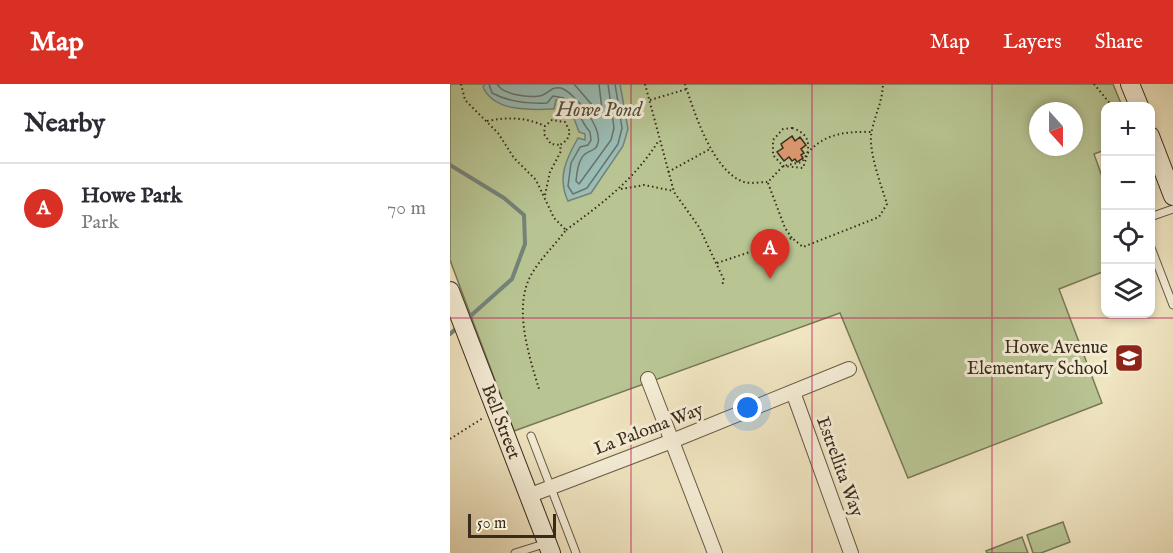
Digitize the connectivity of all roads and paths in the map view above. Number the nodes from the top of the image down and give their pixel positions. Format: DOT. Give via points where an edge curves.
graph roads {
  1 [pos="461,84"];
  2 [pos="645,84"];
  3 [pos="685,84"];
  4 [pos="883,84"];
  5 [pos="1094,84"];
  6 [pos="1130,84"];
  7 [pos="687,88"];
  8 [pos="650,100"];
  9 [pos="1109,102"];
  10 [pos="1137,102"];
  11 [pos="487,122"];
  12 [pos="545,126"];
  13 [pos="871,132"];
  14 [pos="659,140"];
  15 [pos="560,145"];
  16 [pos="1155,148"];
  17 [pos="711,149"];
  18 [pos="809,149"];
  19 [pos="783,166"];
  20 [pos="668,172"];
  21 [pos="768,182"];
  22 [pos="1171,185"];
  23 [pos="621,189"];
  24 [pos="674,192"];
  25 [pos="545,195"];
  26 [pos="1173,209"];
  27 [pos="1155,215"];
  28 [pos="566,231"];
  29 [pos="792,238"];
  30 [pos="1155,258"];
  31 [pos="717,263"];
  32 [pos="722,285"];
  33 [pos="450,291"];
  34 [pos="1173,304"];
  35 [pos="849,369"];
  36 [pos="648,379"];
  37 [pos="539,389"];
  38 [pos="793,393"];
  39 [pos="496,410"];
  40 [pos="531,436"];
  41 [pos="450,439"];
  42 [pos="672,441"];
  43 [pos="550,487"];
  44 [pos="528,496"];
  45 [pos="549,548"];
  46 [pos="515,553"];
  47 [pos="576,553"];
  48 [pos="715,553"];
  49 [pos="852,553"];
  1 -- 11 [label="path" via="465,100"];
  2 -- 8 [label="path"];
  3 -- 7 [label="path"];
  4 -- 13 [label="path" via="882,103"];
  5 -- 9 [label="path"];
  6 -- 10 [label="street"];
  7 -- 8 [label="path"];
  7 -- 17 [label="path"];
  8 -- 14 [label="path"];
  11 -- 12 [label="path" via="529,118"];
  11 -- 25 [label="path"];
  12 -- 15 [label="path" via="545,139"];
  12 -- 15 [label="path" via="557,119 568,126 569,136"];
  13 -- 18 [label="path" via="846,131"];
  13 -- 29 [label="path" via="876,169 887,204 885,211 879,217 803,247"];
  14 -- 20 [label="path"];
  14 -- 23 [label="path" via="645,163"];
  15 -- 25 [label="path"];
  16 -- 22 [label="street"];
  17 -- 20 [label="path"];
  17 -- 21 [label="path" via="736,178 746,183"];
  18 -- 19 [label="path" via="802,162"];
  18 -- 19 [label="path" via="803,168"];
  18 -- 19 [label="path" via="801,131 783,129 772,146 773,155"];
  19 -- 21 [label="path"];
  20 -- 24 [label="path"];
  21 -- 29 [label="path"];
  23 -- 24 [label="path" via="644,185"];
  23 -- 28 [label="path"];
  24 -- 31 [label="path" via="699,227"];
  25 -- 28 [label="path" via="554,218"];
  26 -- 27 [label="lane"];
  28 -- 37 [label="path" via="532,273 526,287 528,355"];
  29 -- 31 [label="path"];
  30 -- 34 [label="lane"];
  31 -- 32 [label="path" via="724,279"];
  33 -- 39 [label="street, Bell Street"];
  35 -- 38 [label="street, La Paloma Way"];
  36 -- 42 [label="street"];
  38 -- 42 [label="street, La Paloma Way"];
  38 -- 49 [label="street, Estrellita Way"];
  39 -- 41 [label="path"];
  39 -- 44 [label="street, Bell Street"];
  40 -- 43 [label="lane"];
  42 -- 43 [label="street, La Paloma Way"];
  42 -- 48 [label="street"];
  43 -- 44 [label="street, La Paloma Way"];
  43 -- 47 [label="lane"];
  44 -- 45 [label="street, Bell Street"];
  45 -- 46 [label="lane"];
}
